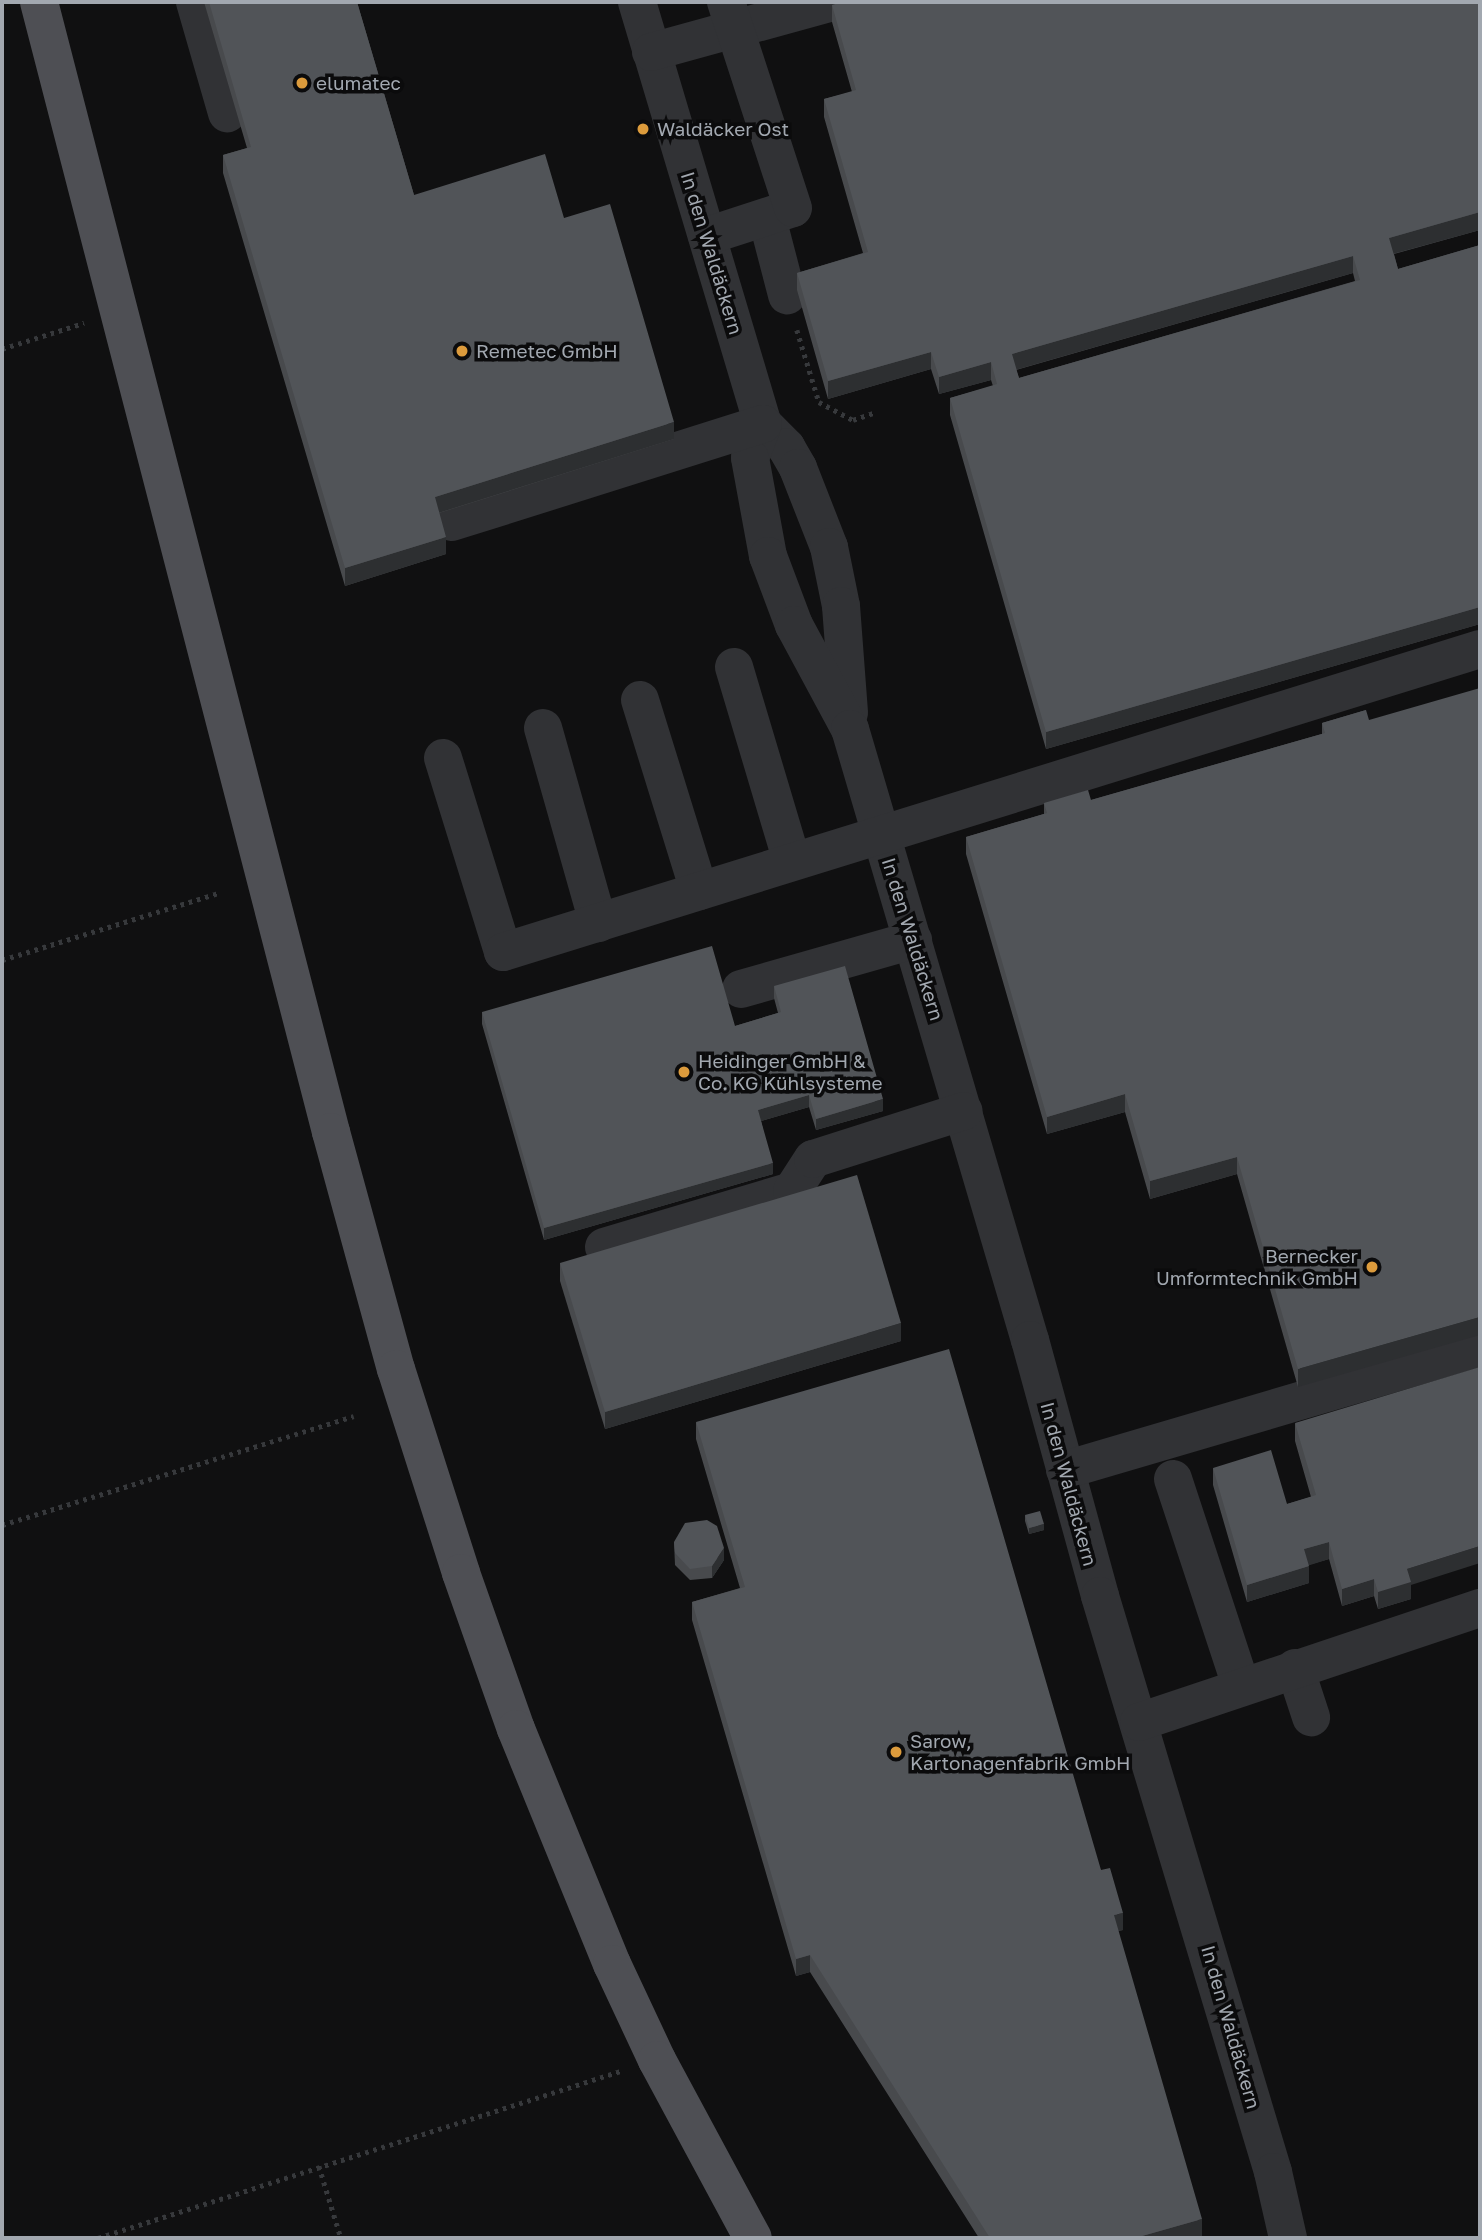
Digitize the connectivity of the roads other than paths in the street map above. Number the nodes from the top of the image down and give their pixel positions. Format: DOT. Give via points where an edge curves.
graph roads {
  1 [pos="39,2"];
  2 [pos="195,2"];
  3 [pos="637,2"];
  4 [pos="831,2"];
  5 [pos="731,15"];
  6 [pos="651,52"];
  7 [pos="227,113"];
  8 [pos="767,218"];
  9 [pos="707,236"];
  10 [pos="787,295"];
  11 [pos="763,424"];
  12 [pos="452,522"];
  13 [pos="1480,649"];
  14 [pos="734,667"];
  15 [pos="640,700"];
  16 [pos="543,728"];
  17 [pos="850,729"];
  18 [pos="443,758"];
  19 [pos="881,834"];
  20 [pos="792,862"];
  21 [pos="699,891"];
  22 [pos="598,923"];
  23 [pos="913,940"];
  24 [pos="741,989"];
  25 [pos="964,1111"];
  26 [pos="604,1247"];
  27 [pos="1480,1348"];
  28 [pos="1065,1470"];
  29 [pos="1173,1479"];
  30 [pos="1480,1608"];
  31 [pos="1295,1668"];
  32 [pos="1241,1686"];
  33 [pos="1311,1717"];
  34 [pos="1139,1721"];
  35 [pos="753,2238"];
  36 [pos="1288,2238"];
  1 -- 35 [label="main road" via="400,1381 461,1573 568,1861 657,2060"];
  2 -- 7 [label="street"];
  3 -- 6 [label="street, In den Waldäckern"];
  4 -- 5 [label="street"];
  5 -- 6 [label="street"];
  5 -- 8 [label="street" via="793,208"];
  6 -- 9 [label="street, In den Waldäckern"];
  8 -- 9 [label="street"];
  8 -- 10 [label="street"];
  9 -- 11 [label="street, In den Waldäckern"];
  11 -- 12 [label="street"];
  11 -- 17 [label="street, In den Waldäckern" via="786,447 798,468 829,547 841,606"];
  11 -- 17 [label="street, In den Waldäckern" via="750,458 768,556 794,625"];
  13 -- 19 [label="street"];
  14 -- 20 [label="street"];
  15 -- 21 [label="street"];
  16 -- 22 [label="street"];
  17 -- 19 [label="street, In den Waldäckern"];
  18 -- 22 [label="street" via="503,952"];
  19 -- 20 [label="street"];
  19 -- 23 [label="street, In den Waldäckern"];
  20 -- 21 [label="street"];
  21 -- 22 [label="street"];
  23 -- 24 [label="street"];
  23 -- 25 [label="street, In den Waldäckern"];
  25 -- 26 [label="street" via="813,1159 792,1191"];
  25 -- 28 [label="street, In den Waldäckern"];
  27 -- 28 [label="street"];
  28 -- 34 [label="street, In den Waldäckern"];
  29 -- 32 [label="street"];
  30 -- 31 [label="street"];
  31 -- 32 [label="street"];
  31 -- 33 [label="street"];
  32 -- 34 [label="street"];
  34 -- 36 [label="street, In den Waldäckern" via="1273,2172"];
}
